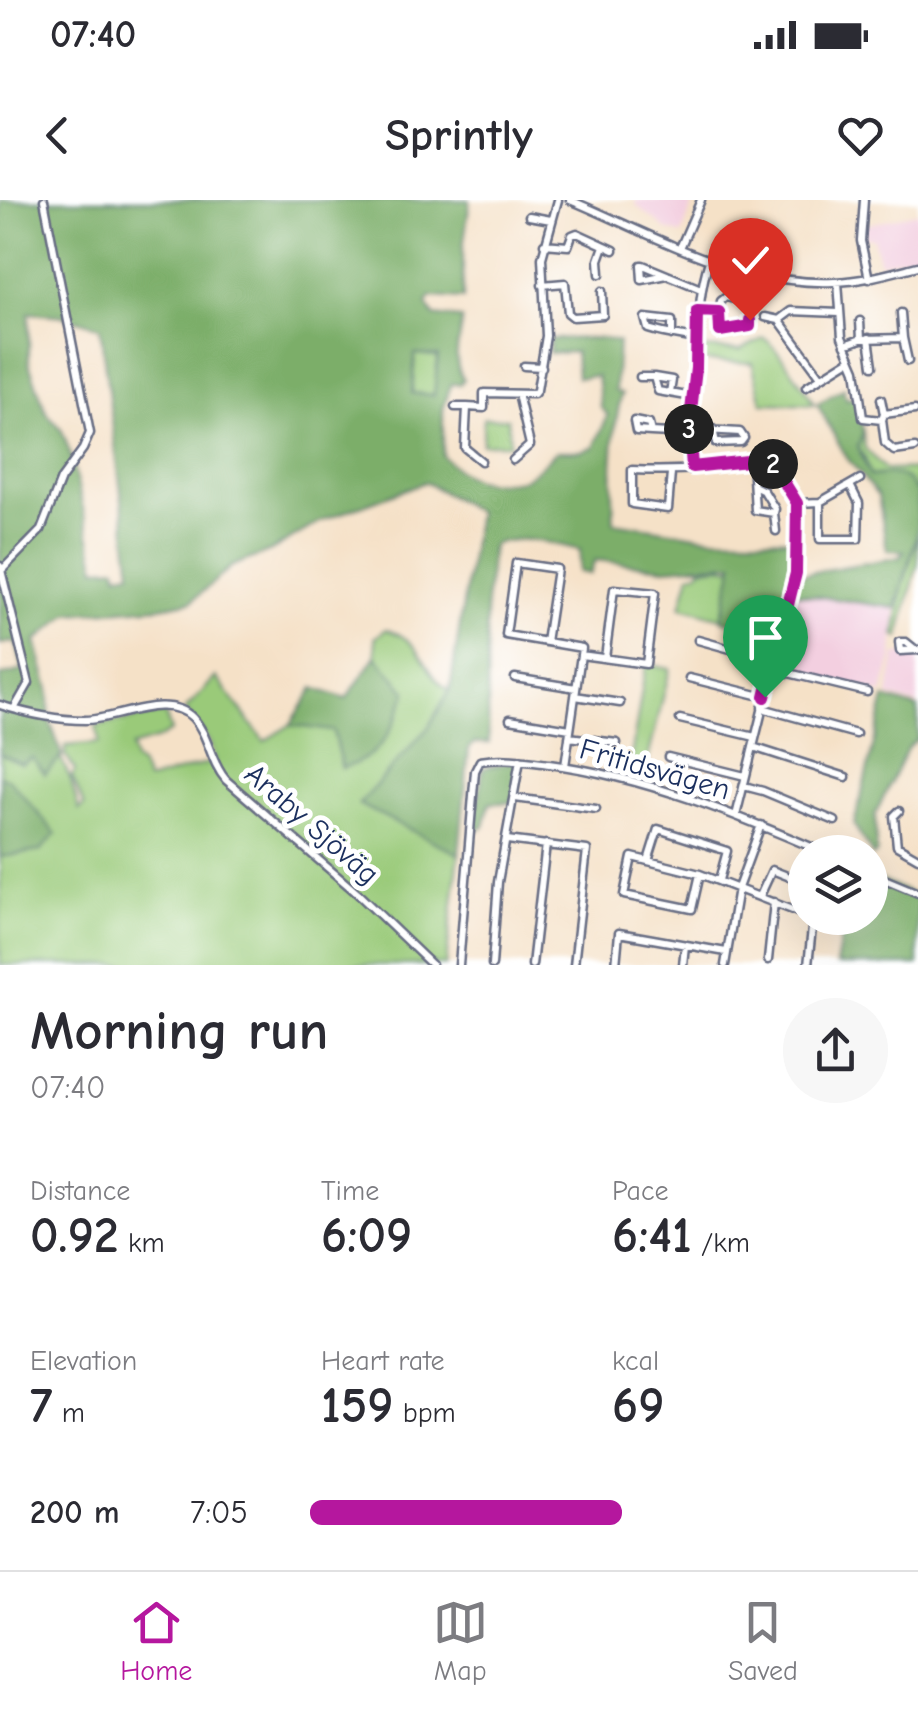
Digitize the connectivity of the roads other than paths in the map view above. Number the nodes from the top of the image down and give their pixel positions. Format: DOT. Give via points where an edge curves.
graph roads {
  1 [pos="44,200"];
  2 [pos="558,200"];
  3 [pos="570,200"];
  4 [pos="701,200"];
  5 [pos="864,200"];
  6 [pos="528,216"];
  7 [pos="551,220"];
  8 [pos="544,244"];
  9 [pos="604,246"];
  10 [pos="680,248"];
  11 [pos="614,250"];
  12 [pos="709,261"];
  13 [pos="918,266"];
  14 [pos="600,274"];
  15 [pos="667,275"];
  16 [pos="869,278"];
  17 [pos="838,282"];
  18 [pos="542,284"];
  19 [pos="701,289"];
  20 [pos="602,291"];
  21 [pos="697,311"];
  22 [pos="719,312"];
  23 [pos="839,313"];
  24 [pos="901,313"];
  25 [pos="765,317"];
  26 [pos="779,320"];
  27 [pos="860,322"];
  28 [pos="672,335"];
  29 [pos="696,338"];
  30 [pos="903,338"];
  31 [pos="865,339"];
  32 [pos="845,345"];
  33 [pos="851,359"];
  34 [pos="908,361"];
  35 [pos="524,366"];
  36 [pos="873,366"];
  37 [pos="542,367"];
  38 [pos="640,376"];
  39 [pos="654,377"];
  40 [pos="821,377"];
  41 [pos="806,387"];
  42 [pos="670,393"];
  43 [pos="518,394"];
  44 [pos="693,397"];
  45 [pos="881,398"];
  46 [pos="455,407"];
  47 [pos="466,407"];
  48 [pos="916,410"];
  49 [pos="883,417"];
  50 [pos="631,419"];
  51 [pos="713,429"];
  52 [pos="689,431"];
  53 [pos="914,448"];
  54 [pos="513,460"];
  55 [pos="481,461"];
  56 [pos="752,462"];
  57 [pos="692,467"];
  58 [pos="671,473"];
  59 [pos="860,479"];
  60 [pos="754,486"];
  61 [pos="850,486"];
  62 [pos="820,502"];
  63 [pos="797,503"];
  64 [pos="774,513"];
  65 [pos="776,532"];
  66 [pos="1,568"];
  67 [pos="698,640"];
  68 [pos="546,642"];
  69 [pos="581,655"];
  70 [pos="605,658"];
  71 [pos="773,665"];
  72 [pos="515,678"];
  73 [pos="689,678"];
  74 [pos="576,692"];
  75 [pos="866,692"];
  76 [pos="765,697"];
  77 [pos="620,702"];
  78 [pos="0,705"];
  79 [pos="16,707"];
  80 [pos="762,708"];
  81 [pos="680,718"];
  82 [pos="510,719"];
  83 [pos="570,732"];
  84 [pos="856,734"];
  85 [pos="755,737"];
  86 [pos="617,743"];
  87 [pos="752,747"];
  88 [pos="668,757"];
  89 [pos="520,760"];
  90 [pos="565,766"];
  91 [pos="745,776"];
  92 [pos="846,777"];
  93 [pos="744,786"];
  94 [pos="515,798"];
  95 [pos="596,809"];
  96 [pos="898,811"];
  97 [pos="736,816"];
  98 [pos="835,821"];
  99 [pos="761,826"];
  100 [pos="788,837"];
  101 [pos="507,840"];
  102 [pos="546,844"];
  103 [pos="918,858"];
  104 [pos="648,860"];
  105 [pos="700,874"];
  106 [pos="788,877"];
  107 [pos="718,880"];
  108 [pos="888,880"];
  109 [pos="738,888"];
  110 [pos="918,893"];
  111 [pos="760,896"];
  112 [pos="774,902"];
  113 [pos="788,908"];
  114 [pos="809,935"];
  115 [pos="685,945"];
  116 [pos="726,952"];
  117 [pos="768,960"];
  118 [pos="432,965"];
  119 [pos="460,965"];
  120 [pos="492,965"];
  121 [pos="532,965"];
  122 [pos="574,965"];
  123 [pos="616,965"];
  124 [pos="683,965"];
  125 [pos="725,965"];
  126 [pos="808,965"];
  1 -- 66 [label="street" via="89,435 61,479 42,530"];
  2 -- 7 [label="street"];
  3 -- 10 [label="street"];
  4 -- 10 [label="street"];
  5 -- 16 [label="street" via="861,240"];
  6 -- 7 [label="street"];
  7 -- 8 [label="street"];
  8 -- 9 [label="street" via="568,246 577,233"];
  8 -- 18 [label="street"];
  9 -- 11 [label="street"];
  9 -- 14 [label="street"];
  10 -- 12 [label="street"];
  12 -- 17 [label="street" via="768,278"];
  12 -- 19 [label="street"];
  13 -- 16 [label="street"];
  15 -- 19 [label="street"];
  16 -- 17 [label="street"];
  17 -- 23 [label="street"];
  18 -- 20 [label="street" via="565,283 573,317 603,315"];
  18 -- 37 [label="street"];
  19 -- 21 [label="street"];
  21 -- 22 [label="street"];
  21 -- 29 [label="street"];
  22 -- 22 [label="street" via="726,297 746,302 750,326 720,331"];
  23 -- 26 [label="street" via="791,311"];
  23 -- 32 [label="street"];
  24 -- 30 [label="street"];
  25 -- 26 [label="street"];
  26 -- 40 [label="street"];
  27 -- 31 [label="street"];
  28 -- 28 [label="street" via="648,329 645,318 672,320"];
  28 -- 29 [label="street"];
  29 -- 44 [label="street"];
  30 -- 31 [label="street"];
  30 -- 34 [label="street"];
  31 -- 32 [label="street"];
  31 -- 36 [label="street"];
  32 -- 33 [label="street"];
  33 -- 40 [label="street"];
  33 -- 49 [label="street" via="863,418"];
  35 -- 37 [label="street"];
  37 -- 43 [label="street" via="536,393"];
  38 -- 39 [label="street"];
  39 -- 42 [label="street" via="658,391"];
  39 -- 42 [label="street" via="672,380"];
  40 -- 41 [label="street"];
  42 -- 44 [label="street"];
  43 -- 47 [label="street" via="484,393 484,408"];
  43 -- 54 [label="street" via="530,445"];
  44 -- 52 [label="street"];
  45 -- 49 [label="street"];
  46 -- 47 [label="street"];
  47 -- 55 [label="street" via="465,448"];
  48 -- 49 [label="street"];
  49 -- 53 [label="street" via="885,443 894,451"];
  50 -- 52 [label="street" via="649,424 651,432"];
  51 -- 51 [label="street" via="740,432 744,438 716,444"];
  51 -- 52 [label="street"];
  52 -- 57 [label="street"];
  56 -- 57 [label="street"];
  56 -- 60 [label="street"];
  56 -- 63 [label="street" via="772,462"];
  57 -- 58 [label="street"];
  58 -- 58 [label="street" via="631,471 632,504 668,509"];
  59 -- 61 [label="street"];
  60 -- 64 [label="street" via="764,491"];
  60 -- 64 [label="street" via="756,512"];
  61 -- 62 [label="street"];
  61 -- 62 [label="street" via="859,502 858,539 820,538"];
  62 -- 63 [label="street"];
  63 -- 71 [label="street" via="796,573"];
  64 -- 65 [label="street"];
  66 -- 79 [label="street" via="30,683"];
  67 -- 71 [label="street"];
  68 -- 68 [label="street" via="506,636 516,563 556,569"];
  68 -- 69 [label="street" via="582,648"];
  69 -- 70 [label="street"];
  69 -- 74 [label="street"];
  70 -- 70 [label="street" via="646,664 655,593 614,589"];
  71 -- 75 [label="street"];
  71 -- 76 [label="street"];
  72 -- 74 [label="street"];
  73 -- 76 [label="street"];
  74 -- 77 [label="street"];
  74 -- 83 [label="street"];
  76 -- 80 [label="street"];
  78 -- 79 [label="street, Araby Sjöväg"];
  79 -- 118 [label="street, Araby Sjöväg" via="44,718 87,720 162,708 187,713 226,780"];
  80 -- 84 [label="street"];
  80 -- 85 [label="street"];
  81 -- 85 [label="street"];
  82 -- 83 [label="street"];
  83 -- 86 [label="street"];
  83 -- 90 [label="street"];
  85 -- 87 [label="street"];
  87 -- 91 [label="street"];
  87 -- 92 [label="street"];
  88 -- 91 [label="street"];
  89 -- 90 [label="street, Fritidsvägen"];
  89 -- 94 [label="street"];
  89 -- 119 [label="street, Fritidsvägen" via="485,759 475,771"];
  90 -- 97 [label="street, Fritidsvägen"];
  91 -- 93 [label="street"];
  93 -- 97 [label="street"];
  93 -- 98 [label="street"];
  94 -- 95 [label="street"];
  94 -- 101 [label="street"];
  96 -- 103 [label="street" via="896,845"];
  97 -- 99 [label="street, Fritidsvägen"];
  99 -- 100 [label="street, Fritidsvägen"];
  99 -- 109 [label="street"];
  101 -- 102 [label="street"];
  101 -- 120 [label="street"];
  102 -- 121 [label="street"];
  102 -- 122 [label="street" via="587,850"];
  104 -- 105 [label="street"];
  104 -- 105 [label="street" via="632,858 624,896 692,909"];
  104 -- 107 [label="street" via="658,829 726,851"];
  105 -- 107 [label="street"];
  106 -- 111 [label="street" via="772,870"];
  107 -- 109 [label="street"];
  108 -- 110 [label="street"];
  109 -- 111 [label="street"];
  109 -- 116 [label="street"];
  111 -- 112 [label="street"];
  112 -- 113 [label="street"];
  112 -- 117 [label="street"];
  114 -- 126 [label="street"];
  115 -- 116 [label="street"];
  115 -- 123 [label="street" via="620,933"];
  115 -- 124 [label="street"];
  116 -- 125 [label="street"];
}
